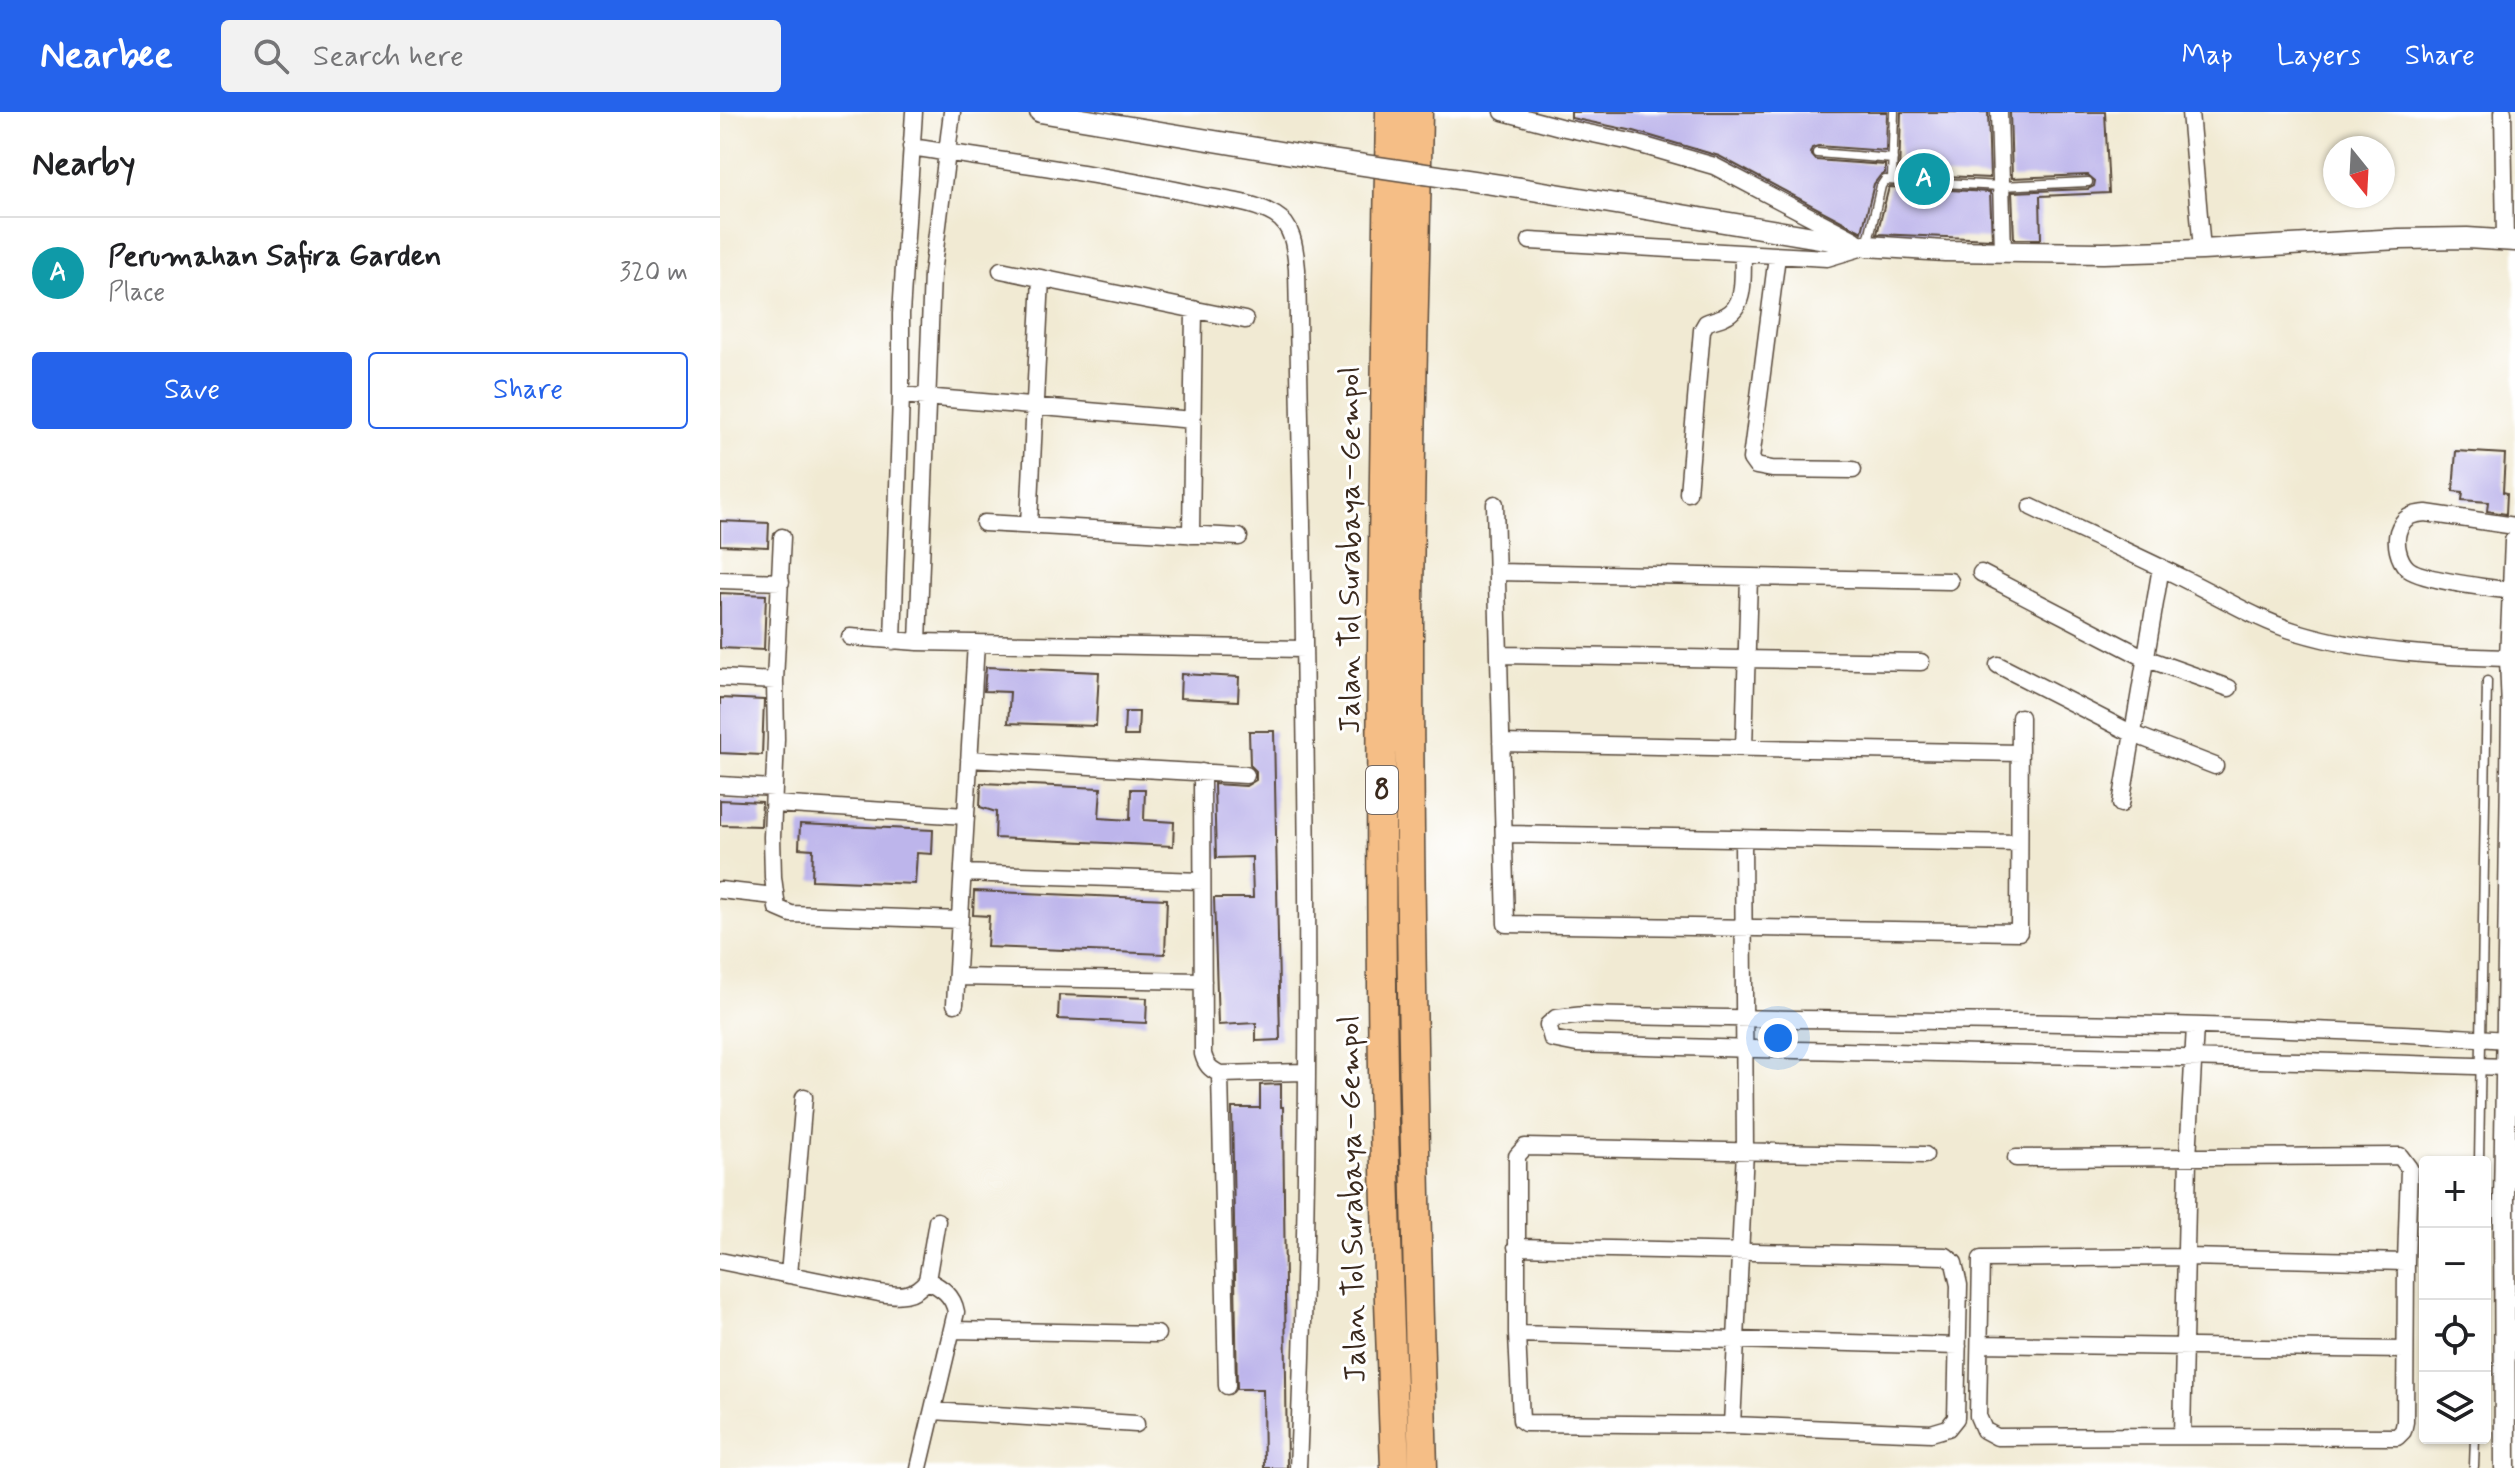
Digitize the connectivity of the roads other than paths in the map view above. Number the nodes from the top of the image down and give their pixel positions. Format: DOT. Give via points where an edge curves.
graph roads {
  1 [pos="914,112"];
  2 [pos="952,112"];
  3 [pos="1390,112"];
  4 [pos="1418,112"];
  5 [pos="1503,112"];
  6 [pos="1894,112"];
  7 [pos="1999,112"];
  8 [pos="2190,112"];
  9 [pos="2503,112"];
  10 [pos="1052,113"];
  11 [pos="1091,117"];
  12 [pos="911,147"];
  13 [pos="947,153"];
  14 [pos="1817,153"];
  15 [pos="1893,159"];
  16 [pos="1892,179"];
  17 [pos="2088,182"];
  18 [pos="2001,186"];
  19 [pos="1530,241"];
  20 [pos="2510,241"];
  21 [pos="1867,246"];
  22 [pos="2202,250"];
  23 [pos="2003,251"];
  24 [pos="1743,254"];
  25 [pos="1777,256"];
  26 [pos="1001,270"];
  27 [pos="1041,278"];
  28 [pos="1194,309"];
  29 [pos="1245,320"];
  30 [pos="901,395"];
  31 [pos="928,396"];
  32 [pos="1036,407"];
  33 [pos="1193,420"];
  34 [pos="1853,470"];
  35 [pos="1688,493"];
  36 [pos="1495,504"];
  37 [pos="2031,507"];
  38 [pos="984,523"];
  39 [pos="1029,524"];
  40 [pos="2515,526"];
  41 [pos="1191,535"];
  42 [pos="782,537"];
  43 [pos="1239,537"];
  44 [pos="2515,541"];
  45 [pos="2161,567"];
  46 [pos="1497,572"];
  47 [pos="1981,573"];
  48 [pos="1749,577"];
  49 [pos="720,580"];
  50 [pos="1950,581"];
  51 [pos="781,582"];
  52 [pos="2512,591"];
  53 [pos="850,637"];
  54 [pos="893,641"];
  55 [pos="918,642"];
  56 [pos="976,643"];
  57 [pos="1304,649"];
  58 [pos="1499,655"];
  59 [pos="2145,658"];
  60 [pos="2512,658"];
  61 [pos="1746,659"];
  62 [pos="1921,662"];
  63 [pos="1998,665"];
  64 [pos="720,678"];
  65 [pos="775,681"];
  66 [pos="2487,681"];
  67 [pos="2229,688"];
  68 [pos="2020,717"];
  69 [pos="2133,734"];
  70 [pos="1501,743"];
  71 [pos="1744,748"];
  72 [pos="2020,753"];
  73 [pos="969,759"];
  74 [pos="2215,766"];
  75 [pos="1202,772"];
  76 [pos="1246,775"];
  77 [pos="720,785"];
  78 [pos="774,796"];
  79 [pos="2121,804"];
  80 [pos="966,816"];
  81 [pos="1504,834"];
  82 [pos="1743,838"];
  83 [pos="2019,843"];
  84 [pos="963,873"];
  85 [pos="1202,881"];
  86 [pos="720,890"];
  87 [pos="774,896"];
  88 [pos="960,920"];
  89 [pos="1743,928"];
  90 [pos="957,977"];
  91 [pos="1203,981"];
  92 [pos="955,1004"];
  93 [pos="1743,1019"];
  94 [pos="2195,1026"];
  95 [pos="2481,1038"];
  96 [pos="2507,1040"];
  97 [pos="1744,1050"];
  98 [pos="2192,1057"];
  99 [pos="2481,1066"];
  100 [pos="2506,1067"];
  101 [pos="1306,1072"];
  102 [pos="1220,1074"];
  103 [pos="804,1097"];
  104 [pos="1745,1150"];
  105 [pos="1925,1155"];
  106 [pos="2479,1156"];
  107 [pos="2016,1158"];
  108 [pos="2188,1158"];
  109 [pos="2510,1168"];
  110 [pos="2510,1201"];
  111 [pos="937,1221"];
  112 [pos="1516,1247"];
  113 [pos="1740,1253"];
  114 [pos="2186,1257"];
  115 [pos="720,1261"];
  116 [pos="2406,1262"];
  117 [pos="789,1275"];
  118 [pos="927,1280"];
  119 [pos="953,1330"];
  120 [pos="1157,1334"];
  121 [pos="1517,1334"];
  122 [pos="1736,1340"];
  123 [pos="1980,1344"];
  124 [pos="1958,1346"];
  125 [pos="2184,1347"];
  126 [pos="2405,1350"];
  127 [pos="1227,1386"];
  128 [pos="933,1411"];
  129 [pos="1136,1424"];
  130 [pos="1732,1425"];
  131 [pos="2182,1436"];
  132 [pos="2475,1444"];
  133 [pos="2474,1466"];
  134 [pos="919,1468"];
  135 [pos="1298,1468"];
  136 [pos="1395,1468"];
  137 [pos="1423,1468"];
  138 [pos="2505,1468"];
  1 -- 12 [label="street"];
  2 -- 13 [label="street"];
  3 -- 136 [label="highway, Jalan Tol Surabaya–Gempol / 8" via="1381,982"];
  4 -- 137 [label="highway, Jalan Tol Surabaya–Gempol / 8" via="1409,870"];
  5 -- 21 [label="street" via="1714,166"];
  6 -- 15 [label="lane"];
  7 -- 18 [label="street"];
  8 -- 22 [label="street"];
  9 -- 20 [label="street"];
  10 -- 11 [label="street"];
  11 -- 21 [label="street, bridge"];
  12 -- 13 [label="street"];
  12 -- 30 [label="street"];
  13 -- 31 [label="street" via="932,274"];
  13 -- 57 [label="street" via="1193,193 1258,208 1287,226 1297,269"];
  14 -- 15 [label="lane"];
  15 -- 16 [label="lane"];
  16 -- 18 [label="lane"];
  16 -- 21 [label="lane" via="1881,186"];
  17 -- 18 [label="lane"];
  18 -- 23 [label="street"];
  19 -- 24 [label="street"];
  20 -- 22 [label="street" via="2399,239"];
  21 -- 23 [label="street"];
  21 -- 25 [label="street" via="1827,258"];
  22 -- 23 [label="street"];
  24 -- 25 [label="street"];
  24 -- 35 [label="street" via="1736,307 1702,330"];
  25 -- 34 [label="street" via="1751,459 1756,466 1772,469"];
  26 -- 27 [label="street"];
  27 -- 28 [label="street"];
  27 -- 32 [label="street"];
  28 -- 29 [label="street"];
  28 -- 33 [label="street"];
  30 -- 31 [label="street"];
  30 -- 54 [label="street"];
  31 -- 32 [label="street"];
  31 -- 55 [label="street"];
  32 -- 33 [label="street"];
  32 -- 39 [label="street"];
  33 -- 41 [label="street"];
  36 -- 46 [label="street"];
  37 -- 45 [label="street"];
  38 -- 39 [label="street"];
  39 -- 41 [label="street"];
  40 -- 52 [label="street" via="2412,514 2401,521 2396,539 2408,570"];
  41 -- 43 [label="street"];
  42 -- 51 [label="street"];
  44 -- 52 [label="street"];
  45 -- 59 [label="street"];
  45 -- 60 [label="street" via="2265,620 2327,640 2393,652"];
  46 -- 48 [label="street"];
  46 -- 58 [label="street"];
  47 -- 59 [label="street"];
  48 -- 50 [label="street"];
  48 -- 61 [label="street"];
  49 -- 51 [label="street"];
  51 -- 65 [label="street"];
  52 -- 60 [label="street"];
  53 -- 54 [label="street"];
  54 -- 55 [label="street"];
  55 -- 56 [label="street"];
  56 -- 57 [label="street"];
  56 -- 73 [label="street"];
  57 -- 101 [label="street"];
  58 -- 61 [label="street"];
  58 -- 70 [label="street"];
  59 -- 67 [label="street"];
  59 -- 69 [label="street"];
  60 -- 96 [label="street"];
  61 -- 62 [label="street"];
  61 -- 71 [label="street"];
  63 -- 69 [label="street"];
  64 -- 65 [label="street"];
  65 -- 78 [label="street"];
  66 -- 95 [label="lane"];
  68 -- 72 [label="street"];
  69 -- 74 [label="street"];
  69 -- 79 [label="street"];
  70 -- 71 [label="street"];
  70 -- 81 [label="street"];
  71 -- 72 [label="street"];
  72 -- 83 [label="street"];
  73 -- 75 [label="street"];
  73 -- 80 [label="street"];
  75 -- 76 [label="street"];
  75 -- 85 [label="street"];
  77 -- 78 [label="street"];
  78 -- 80 [label="street"];
  78 -- 87 [label="street"];
  80 -- 84 [label="street"];
  81 -- 82 [label="street"];
  81 -- 89 [label="street" via="1506,924"];
  82 -- 83 [label="street"];
  82 -- 89 [label="street"];
  83 -- 89 [label="street" via="2019,932"];
  84 -- 85 [label="street"];
  84 -- 88 [label="street"];
  85 -- 91 [label="street"];
  86 -- 87 [label="street"];
  87 -- 88 [label="street" via="777,908 791,914"];
  88 -- 90 [label="street"];
  89 -- 93 [label="street"];
  90 -- 91 [label="street"];
  90 -- 92 [label="street"];
  91 -- 102 [label="street" via="1203,1054 1205,1063"];
  93 -- 94 [label="street"];
  93 -- 97 [label="street"];
  93 -- 97 [label="street" via="1584,1015 1556,1018 1548,1025 1552,1039 1577,1044"];
  94 -- 95 [label="street"];
  94 -- 98 [label="street"];
  95 -- 96 [label="street"];
  95 -- 99 [label="lane"];
  96 -- 100 [label="street"];
  97 -- 98 [label="street"];
  97 -- 104 [label="street"];
  98 -- 99 [label="street"];
  98 -- 108 [label="street"];
  99 -- 100 [label="street"];
  99 -- 106 [label="lane"];
  100 -- 109 [label="street"];
  101 -- 102 [label="street"];
  101 -- 135 [label="street"];
  102 -- 127 [label="street"];
  103 -- 117 [label="street"];
  104 -- 105 [label="street"];
  104 -- 112 [label="street" via="1525,1147 1517,1156"];
  104 -- 113 [label="street"];
  107 -- 108 [label="street"];
  108 -- 114 [label="street"];
  108 -- 116 [label="street" via="2400,1156 2409,1168"];
  109 -- 110 [label="street"];
  110 -- 138 [label="street"];
  111 -- 118 [label="street"];
  112 -- 113 [label="street"];
  112 -- 121 [label="street"];
  113 -- 122 [label="street"];
  113 -- 124 [label="street" via="1946,1256 1954,1263 1959,1285"];
  114 -- 116 [label="street"];
  114 -- 123 [label="street" via="1981,1259"];
  114 -- 125 [label="street"];
  115 -- 117 [label="street"];
  116 -- 126 [label="street"];
  117 -- 118 [label="street" via="899,1296"];
  118 -- 119 [label="street" via="954,1301"];
  119 -- 120 [label="street"];
  119 -- 128 [label="street"];
  121 -- 122 [label="street"];
  121 -- 130 [label="street" via="1519,1414 1525,1423"];
  122 -- 124 [label="street"];
  122 -- 130 [label="street"];
  123 -- 125 [label="street"];
  123 -- 131 [label="street" via="1978,1416 1984,1430 1997,1437"];
  124 -- 130 [label="street" via="1956,1418 1948,1428 1931,1433"];
  125 -- 126 [label="street"];
  125 -- 131 [label="street"];
  126 -- 131 [label="street" via="2405,1422 2397,1437"];
  128 -- 129 [label="street"];
  128 -- 134 [label="street"];
  132 -- 133 [label="lane"];
}
